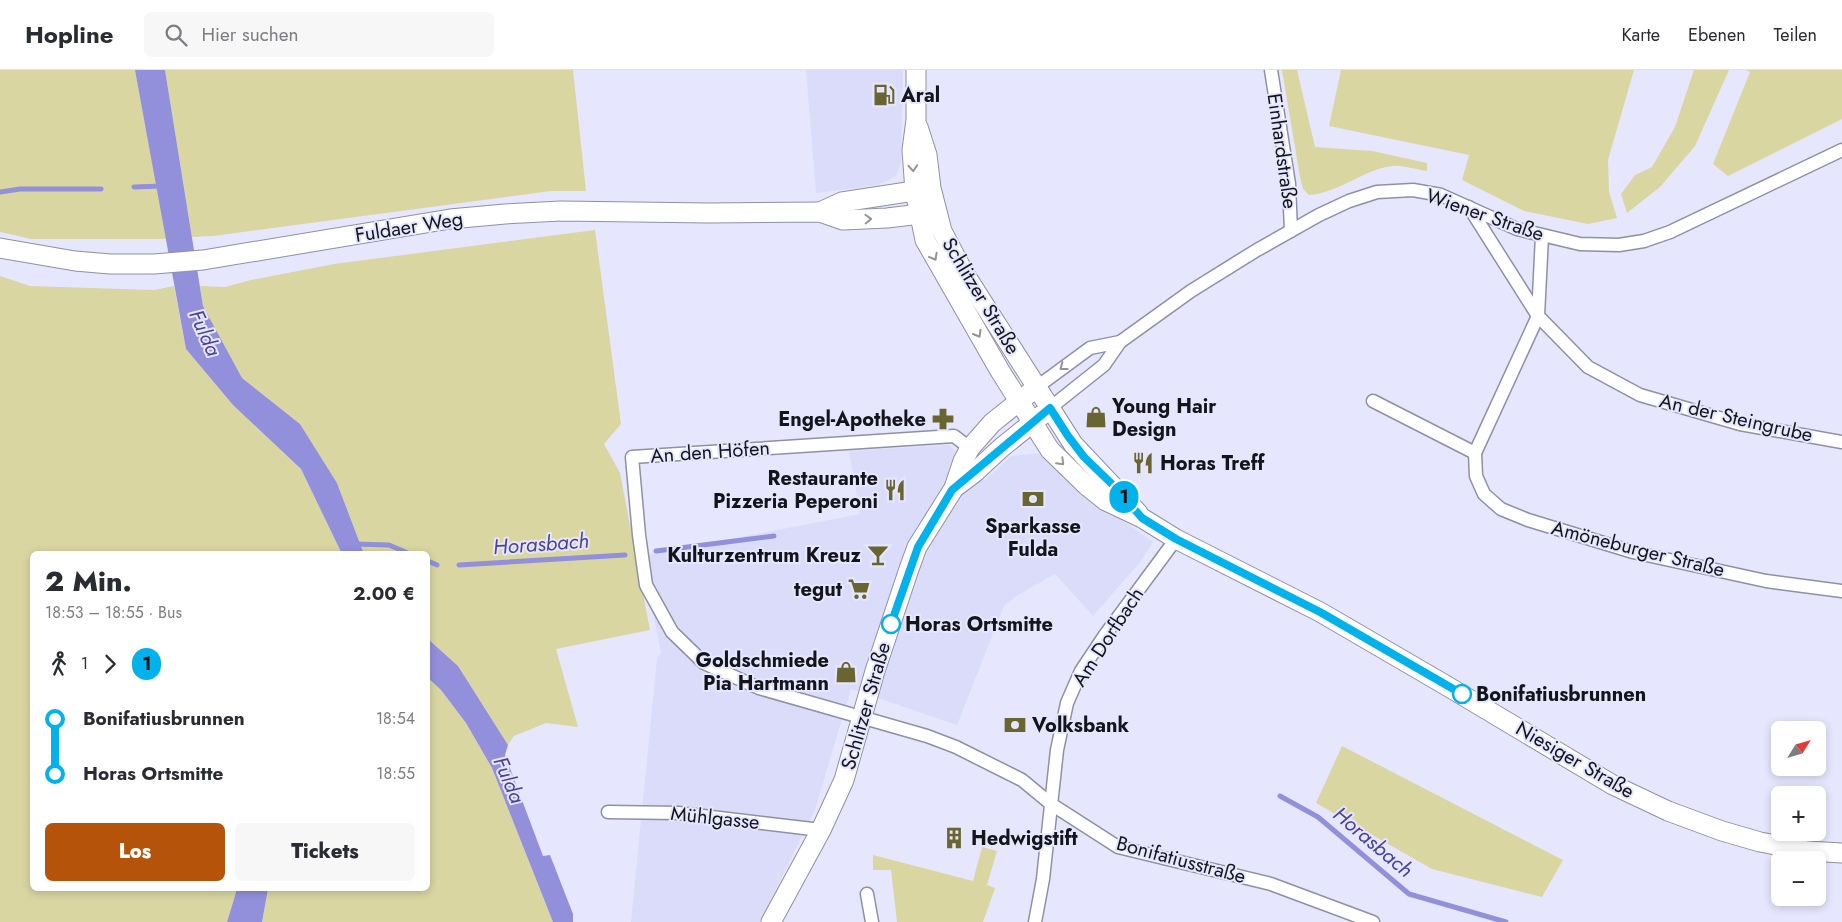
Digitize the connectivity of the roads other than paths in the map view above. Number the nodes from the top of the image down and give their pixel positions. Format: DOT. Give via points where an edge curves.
graph roads {
  1 [pos="916,70"];
  2 [pos="1271,70"];
  3 [pos="1842,150"];
  4 [pos="923,190"];
  5 [pos="1469,206"];
  6 [pos="820,212"];
  7 [pos="928,214"];
  8 [pos="1291,231"];
  9 [pos="1542,236"];
  10 [pos="0,248"];
  11 [pos="1538,316"];
  12 [pos="1120,342"];
  13 [pos="1037,387"];
  14 [pos="1019,401"];
  15 [pos="1373,401"];
  16 [pos="1050,408"];
  17 [pos="1033,423"];
  18 [pos="1842,442"];
  19 [pos="970,448"];
  20 [pos="1475,453"];
  21 [pos="954,488"];
  22 [pos="1142,518"];
  23 [pos="1176,539"];
  24 [pos="1842,591"];
  25 [pos="863,717"];
  26 [pos="1051,804"];
  27 [pos="608,812"];
  28 [pos="821,830"];
  29 [pos="1842,853"];
  30 [pos="867,894"];
  31 [pos="770,922"];
  32 [pos="872,922"];
  33 [pos="1035,922"];
  34 [pos="1373,922"];
  1 -- 4 [label="main road, Schlitzer Straße" via="916,120 927,155"];
  2 -- 8 [label="street, Einhardstraße" via="1289,184"];
  3 -- 9 [label="street, Wiener Straße" via="1670,232 1644,241 1619,245 1580,244"];
  4 -- 6 [label="main road, Fuldaer Weg" via="842,202"];
  4 -- 7 [label="main road, Schlitzer Straße"];
  5 -- 8 [label="street, Wiener Straße" via="1442,195 1413,190 1377,192 1349,201"];
  5 -- 9 [label="street, Wiener Straße" via="1517,229"];
  5 -- 11 [label="street, An der Steingrube"];
  6 -- 7 [label="main road, Fuldaer Weg, one-way" via="843,220"];
  6 -- 10 [label="main road, Fuldaer Weg" via="561,211 505,214 450,219 248,254 154,264 75,261"];
  7 -- 13 [label="main road, Schlitzer Straße" via="942,231 964,273"];
  7 -- 14 [label="main road, Schlitzer Straße, one-way" via="925,240"];
  8 -- 12 [label="street, Wiener Straße" via="1191,291"];
  9 -- 11 [label="street"];
  11 -- 18 [label="street, An der Steingrube" via="1588,367 1640,396 1740,424"];
  11 -- 20 [label="street, Amöneburger Straße"];
  12 -- 13 [label="street, Wiener Straße, one-way" via="1090,348"];
  12 -- 16 [label="street, Wiener Straße" via="1104,365"];
  13 -- 14 [label="main road, Schlitzer Straße"];
  13 -- 16 [label="main road, Niesiger Straße"];
  14 -- 17 [label="main road, Schlitzer Straße"];
  14 -- 19 [label="main road, Schlitzer Straße" via="992,423"];
  15 -- 20 [label="street"];
  16 -- 17 [label="main road, Schlitzer Straße"];
  16 -- 22 [label="main road, Niesiger Straße" via="1084,457"];
  17 -- 21 [label="main road, Schlitzer Straße"];
  17 -- 22 [label="main road, Niesiger Straße, one-way" via="1054,455 1086,485 1106,501"];
  19 -- 21 [label="main road, Schlitzer Straße"];
  19 -- 25 [label="street, An den Höfen" via="954,436 632,457 646,585 672,632 713,668 759,688"];
  20 -- 24 [label="street, Amöneburger Straße" via="1476,476 1484,494 1500,509 1528,520 1634,552 1766,581"];
  21 -- 25 [label="main road, Schlitzer Straße" via="922,540 909,569"];
  22 -- 23 [label="main road, Niesiger Straße"];
  23 -- 26 [label="street, Am Dorfbach" via="1108,630 1082,671 1067,703 1057,750"];
  23 -- 29 [label="main road, Niesiger Straße" via="1320,612 1613,785 1722,831 1808,851"];
  25 -- 26 [label="street, Bonifatiusstraße" via="956,747 1022,780"];
  25 -- 28 [label="main road, Schlitzer Straße" via="844,780"];
  26 -- 33 [label="street, Am Dorfbach"];
  26 -- 34 [label="street, Bonifatiusstraße" via="1118,847 1271,884"];
  27 -- 28 [label="street, Mühlgasse" via="678,812"];
  28 -- 31 [label="main road, Schlitzer Straße"];
  30 -- 32 [label="street"];
}
